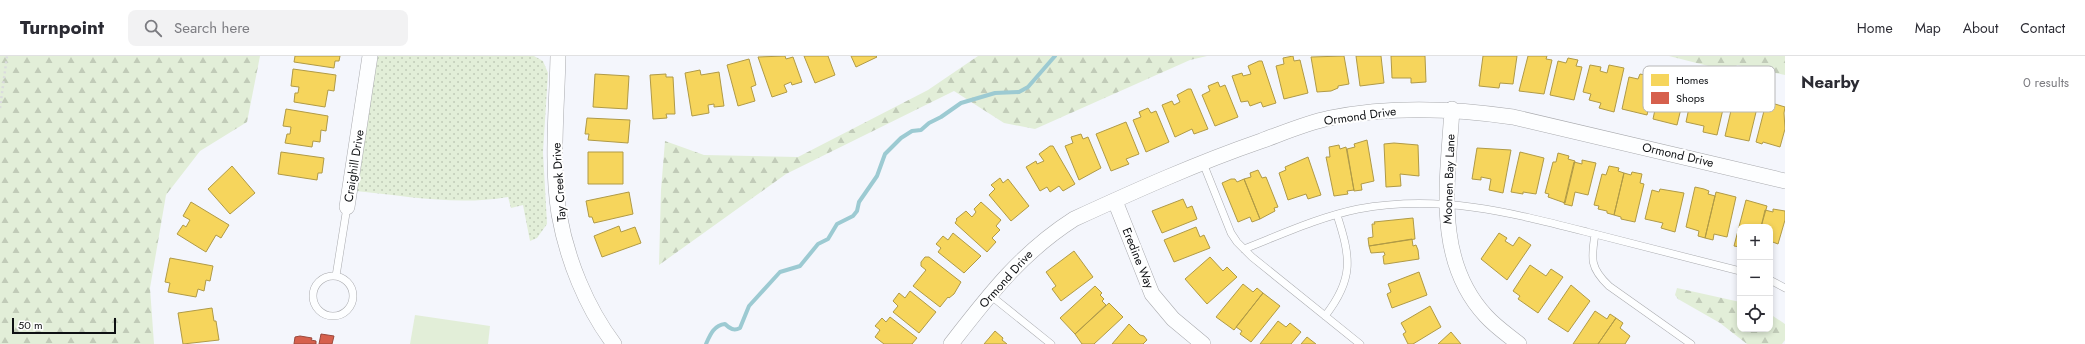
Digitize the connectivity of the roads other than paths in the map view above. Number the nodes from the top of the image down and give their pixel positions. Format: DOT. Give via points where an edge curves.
graph roads {
  1 [pos="370,56"];
  2 [pos="558,56"];
  3 [pos="1452,109"];
  4 [pos="1203,163"];
  5 [pos="1785,181"];
  6 [pos="1115,201"];
  7 [pos="1446,203"];
  8 [pos="347,207"];
  9 [pos="1337,215"];
  10 [pos="1596,234"];
  11 [pos="1244,249"];
  12 [pos="1737,270"];
  13 [pos="336,276"];
  14 [pos="1773,282"];
  15 [pos="1785,288"];
  16 [pos="990,295"];
  17 [pos="1325,316"];
  18 [pos="614,344"];
  19 [pos="951,344"];
  20 [pos="1051,344"];
  21 [pos="1203,344"];
  22 [pos="1360,344"];
  23 [pos="1519,344"];
  24 [pos="1691,344"];
  1 -- 8 [label="street, Craighill Drive"];
  2 -- 18 [label="street, Tay Creek Drive" via="555,163 559,214 581,286 602,328"];
  3 -- 4 [label="street, Ormond Drive" via="1386,111 1329,118"];
  3 -- 5 [label="street, Ormond Drive" via="1513,117"];
  3 -- 7 [label="street, Moonen Bay Lane"];
  4 -- 6 [label="street, Ormond Drive"];
  4 -- 11 [label="lane" via="1231,232"];
  6 -- 16 [label="street, Ormond Drive" via="1074,219 1054,232 1016,265"];
  6 -- 21 [label="street, Eredine Way" via="1152,294 1174,319"];
  7 -- 9 [label="lane" via="1393,205"];
  7 -- 10 [label="lane" via="1525,217"];
  7 -- 23 [label="street, Moonen Bay Lane" via="1448,238 1460,274 1471,296 1486,316"];
  8 -- 13 [label="lane, Craighill Drive"];
  9 -- 11 [label="lane"];
  9 -- 17 [label="lane" via="1346,253 1347,275 1342,291"];
  10 -- 12 [label="lane"];
  10 -- 24 [label="lane" via="1593,260 1597,274 1609,286"];
  11 -- 17 [label="lane"];
  13 -- 13 [label="lane" via="323,279 317,284 313,295 319,310 330,315 342,314 352,301 351,287"];
  14 -- 15 [label="lane"];
  16 -- 19 [label="street, Ormond Drive"];
  16 -- 20 [label="lane"];
  17 -- 22 [label="lane"];
}
